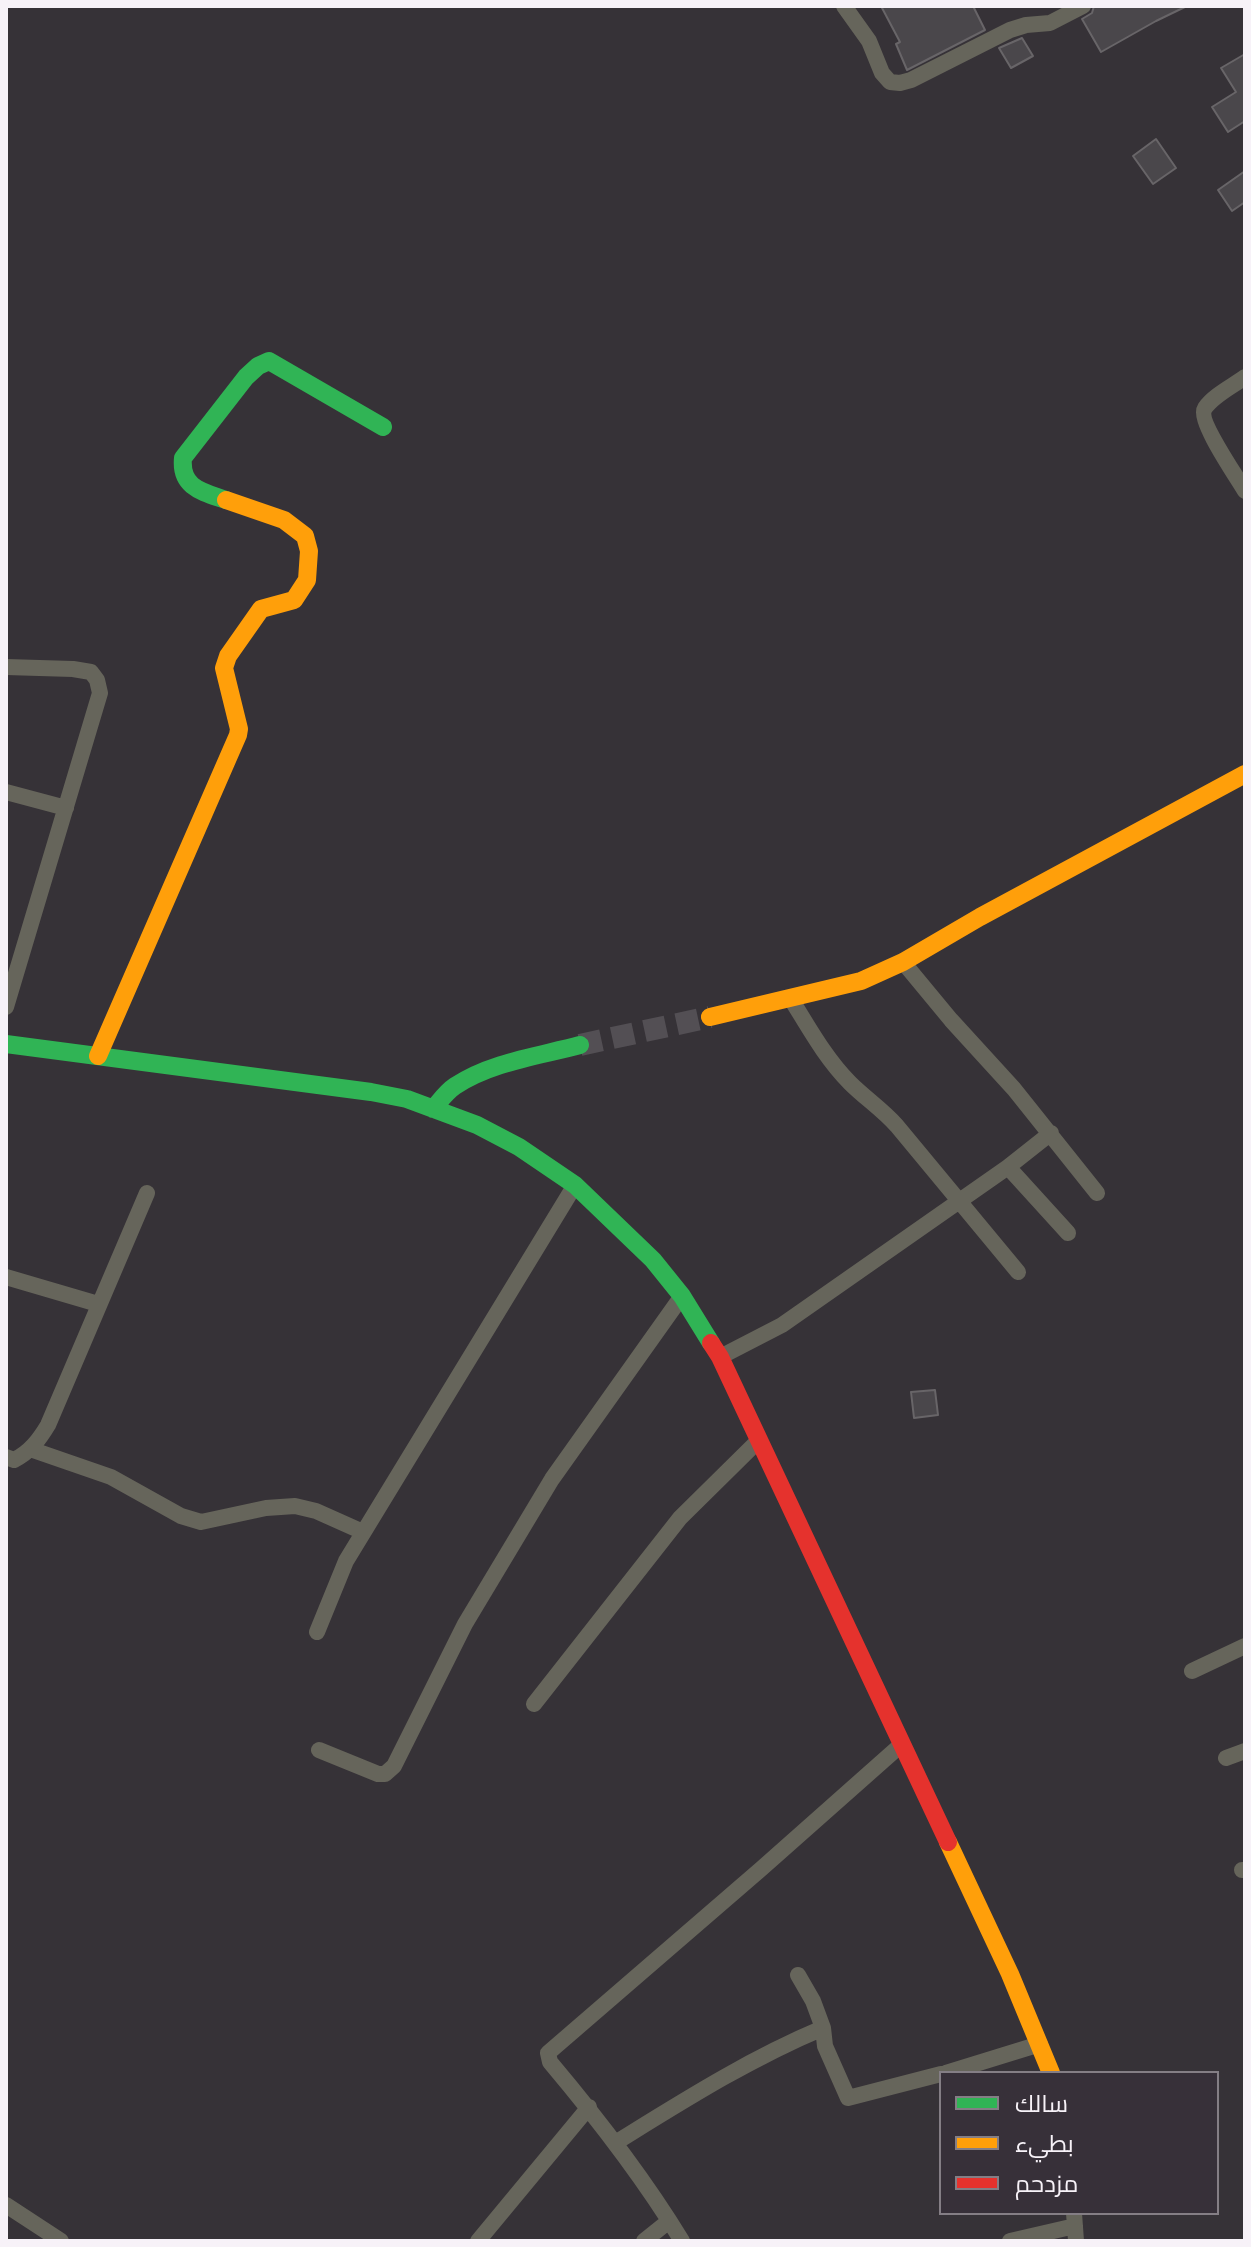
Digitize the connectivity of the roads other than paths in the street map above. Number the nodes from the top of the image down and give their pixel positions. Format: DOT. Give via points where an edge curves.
graph roads {
  1 [pos="844,6"];
  2 [pos="1083,6"];
  3 [pos="1245,377"];
  4 [pos="383,427"];
  5 [pos="1245,491"];
  6 [pos="6,667"];
  7 [pos="1245,774"];
  8 [pos="6,792"];
  9 [pos="66,808"];
  10 [pos="903,962"];
  11 [pos="791,999"];
  12 [pos="6,1007"];
  13 [pos="710,1017"];
  14 [pos="6,1044"];
  15 [pos="580,1045"];
  16 [pos="98,1056"];
  17 [pos="433,1109"];
  18 [pos="1051,1133"];
  19 [pos="1008,1167"];
  20 [pos="575,1185"];
  21 [pos="147,1193"];
  22 [pos="1097,1193"];
  23 [pos="959,1201"];
  24 [pos="1068,1233"];
  25 [pos="1018,1272"];
  26 [pos="6,1277"];
  27 [pos="682,1296"];
  28 [pos="98,1304"];
  29 [pos="720,1357"];
  30 [pos="758,1441"];
  31 [pos="30,1449"];
  32 [pos="6,1457"];
  33 [pos="363,1532"];
  34 [pos="317,1632"];
  35 [pos="1245,1646"];
  36 [pos="1192,1671"];
  37 [pos="534,1704"];
  38 [pos="902,1744"];
  39 [pos="319,1750"];
  40 [pos="1245,1751"];
  41 [pos="1226,1758"];
  42 [pos="798,1975"];
  43 [pos="823,2028"];
  44 [pos="1040,2044"];
  45 [pos="953,2071"];
  46 [pos="1050,2071"];
  47 [pos="939,2075"];
  48 [pos="589,2107"];
  49 [pos="615,2143"];
  50 [pos="6,2205"];
  51 [pos="669,2221"];
  52 [pos="1075,2227"];
  53 [pos="61,2241"];
  54 [pos="478,2241"];
  55 [pos="644,2241"];
  56 [pos="682,2241"];
  57 [pos="1010,2241"];
  1 -- 2 [label="street" via="869,41 882,73 900,83 1010,30 1050,23"];
  3 -- 5 [label="street" via="1203,415"];
  4 -- 16 [label="street" via="269,361 246,377 183,458 181,469 190,485 284,520 305,536 307,580 294,600 261,609 228,656 224,668 238,735"];
  6 -- 9 [label="street" via="73,669 91,672 97,680 100,693"];
  7 -- 10 [label="street"];
  8 -- 9 [label="street"];
  9 -- 12 [label="street"];
  10 -- 11 [label="street" via="861,981"];
  10 -- 18 [label="street"];
  11 -- 13 [label="street"];
  11 -- 23 [label="street" via="834,1064 883,1110"];
  14 -- 16 [label="street"];
  15 -- 17 [label="street" via="491,1070 457,1085"];
  16 -- 17 [label="street" via="371,1092"];
  17 -- 20 [label="street" via="519,1147"];
  18 -- 19 [label="street"];
  18 -- 22 [label="street"];
  19 -- 23 [label="street"];
  19 -- 24 [label="street"];
  20 -- 27 [label="street" via="653,1260"];
  20 -- 33 [label="street"];
  21 -- 28 [label="street"];
  23 -- 25 [label="street"];
  23 -- 29 [label="street" via="782,1325"];
  26 -- 28 [label="street"];
  27 -- 29 [label="street"];
  27 -- 39 [label="street" via="552,1479 465,1624 394,1766 378,1774"];
  28 -- 31 [label="street" via="48,1425"];
  29 -- 30 [label="street"];
  30 -- 37 [label="street" via="680,1518"];
  30 -- 38 [label="street"];
  31 -- 32 [label="street" via="14,1460"];
  31 -- 33 [label="street" via="111,1477 201,1522 295,1506"];
  33 -- 34 [label="street"];
  35 -- 36 [label="street"];
  38 -- 44 [label="street"];
  38 -- 48 [label="street" via="548,2053"];
  40 -- 41 [label="street"];
  42 -- 43 [label="street"];
  43 -- 47 [label="street" via="825,2046 848,2098"];
  43 -- 49 [label="street" via="706,2086"];
  44 -- 45 [label="street"];
  44 -- 46 [label="street"];
  48 -- 49 [label="street"];
  48 -- 54 [label="street"];
  49 -- 51 [label="street"];
  50 -- 53 [label="street"];
  51 -- 55 [label="street"];
  51 -- 56 [label="street"];
  52 -- 57 [label="street"];
}
